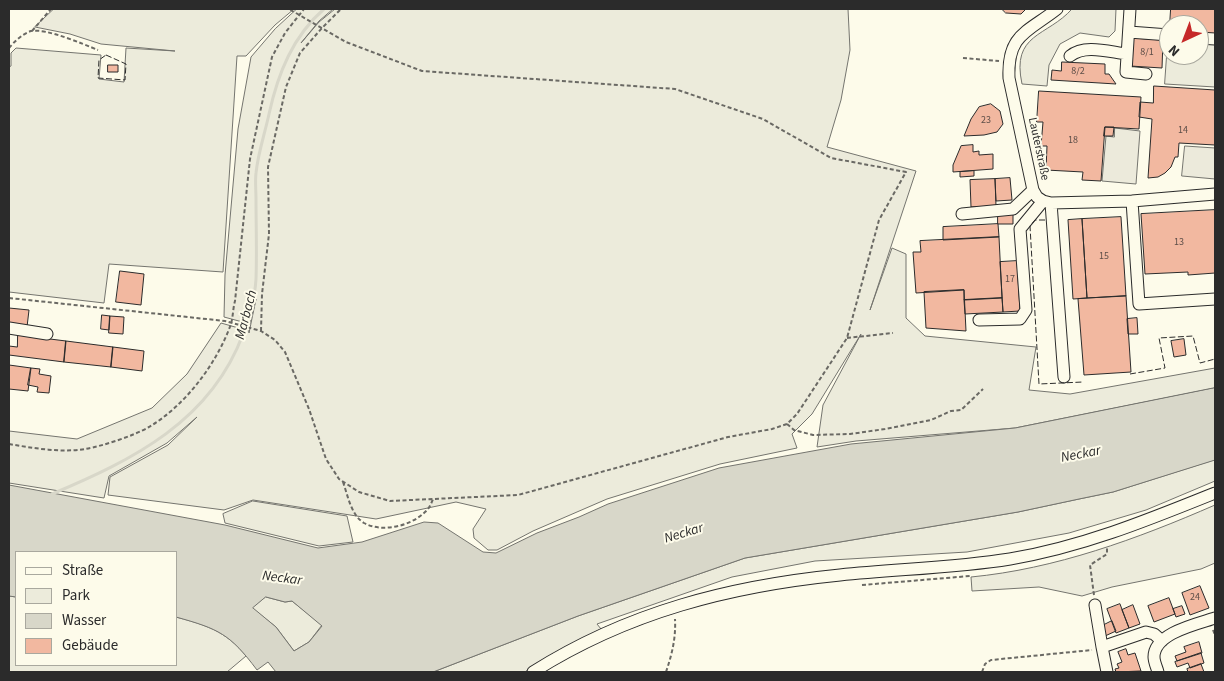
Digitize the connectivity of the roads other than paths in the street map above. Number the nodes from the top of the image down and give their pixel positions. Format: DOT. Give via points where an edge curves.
graph roads {
  1 [pos="1057,9"];
  2 [pos="1130,9"];
  3 [pos="1129,32"];
  4 [pos="1159,34"];
  5 [pos="1127,54"];
  6 [pos="1070,56"];
  7 [pos="1146,74"];
  8 [pos="1033,190"];
  9 [pos="1215,194"];
  10 [pos="1132,201"];
  11 [pos="1047,202"];
  12 [pos="962,214"];
  13 [pos="1215,298"];
  14 [pos="979,320"];
  15 [pos="9,328"];
  16 [pos="47,334"];
  17 [pos="1064,377"];
  18 [pos="1215,493"];
  19 [pos="1095,605"];
  20 [pos="1215,618"];
  21 [pos="1162,641"];
  22 [pos="1102,647"];
  23 [pos="533,672"];
  24 [pos="1107,672"];
  25 [pos="1158,672"];
  1 -- 8 [label="street, Lauterstraße" via="1022,35 1014,44 1008,62"];
  2 -- 3 [label="street"];
  3 -- 4 [label="street"];
  3 -- 5 [label="street"];
  5 -- 6 [label="street" via="1088,49"];
  5 -- 7 [label="street" via="1126,72"];
  8 -- 11 [label="street, Lauterstraße" via="1037,197"];
  8 -- 12 [label="street" via="1013,209"];
  9 -- 10 [label="street"];
  10 -- 11 [label="street"];
  10 -- 13 [label="street" via="1139,304"];
  11 -- 14 [label="street" via="1020,228 1026,310 1020,319"];
  11 -- 17 [label="street"];
  15 -- 16 [label="street"];
  18 -- 23 [label="street" via="1109,541 1009,559 784,582 674,606 604,633"];
  19 -- 22 [label="street"];
  20 -- 21 [label="street" via="1176,632"];
  21 -- 22 [label="street" via="1146,632"];
  21 -- 25 [label="street" via="1154,658"];
  22 -- 24 [label="street"];
}
